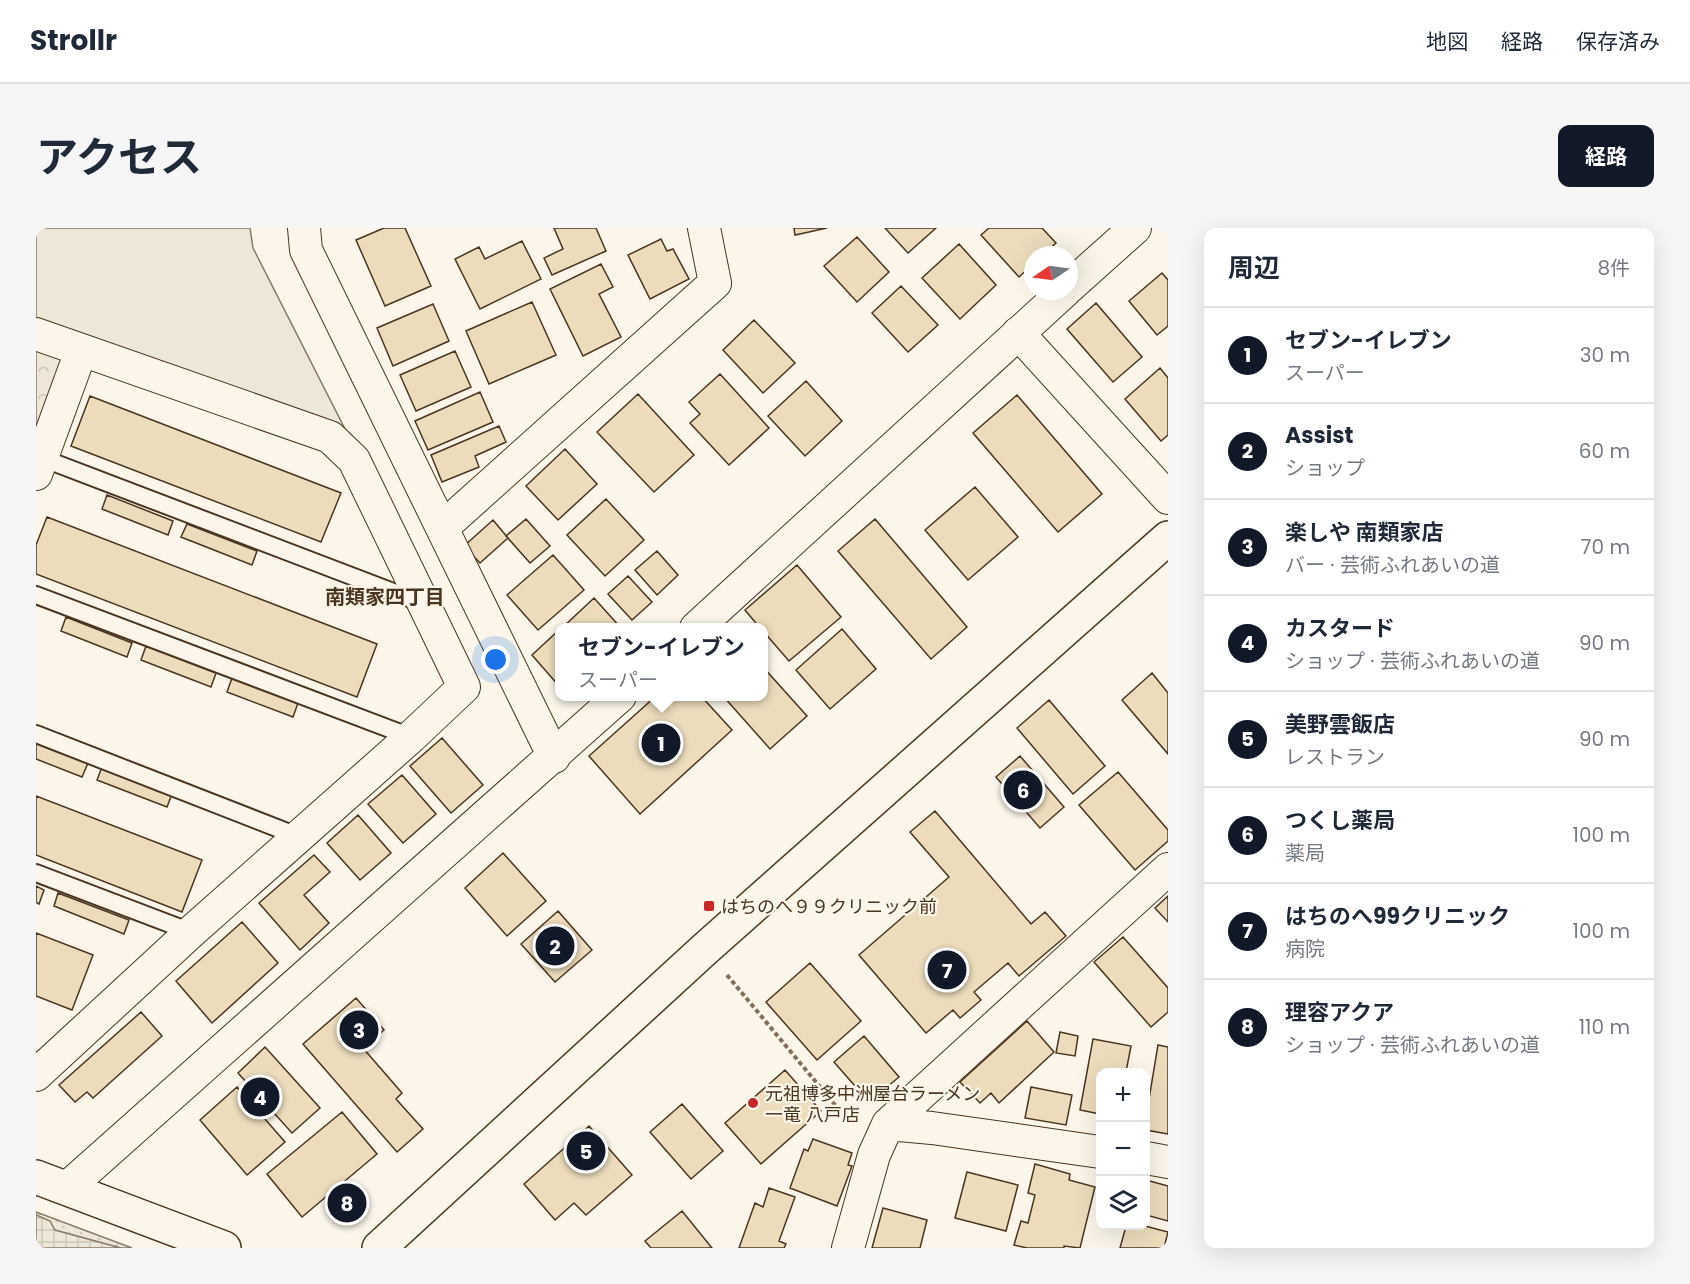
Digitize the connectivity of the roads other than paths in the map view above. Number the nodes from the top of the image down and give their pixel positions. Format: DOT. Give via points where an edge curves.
graph roads {
  1 [pos="304,228"];
  2 [pos="704,228"];
  3 [pos="1135,228"];
  4 [pos="1078,280"];
  5 [pos="1055,300"];
  6 [pos="1018,333"];
  7 [pos="36,334"];
  8 [pos="81,351"];
  9 [pos="39,466"];
  10 [pos="1168,498"];
  11 [pos="442,528"];
  12 [pos="1168,538"];
  13 [pos="36,595"];
  14 [pos="423,603"];
  15 [pos="700,623"];
  16 [pos="615,701"];
  17 [pos="36,734"];
  18 [pos="411,737"];
  19 [pos="554,757"];
  20 [pos="300,837"];
  21 [pos="1168,869"];
  22 [pos="36,873"];
  23 [pos="191,932"];
  24 [pos="36,1075"];
  25 [pos="888,1124"];
  26 [pos="1096,1151"];
  27 [pos="1150,1159"];
  28 [pos="1168,1162"];
  29 [pos="36,1177"];
  30 [pos="67,1188"];
  31 [pos="224,1248"];
  32 [pos="379,1248"];
  33 [pos="848,1248"];
  1 -- 11 [label="street" via="306,250"];
  2 -- 11 [label="street" via="715,283"];
  3 -- 4 [label="street"];
  5 -- 6 [label="street"];
  6 -- 10 [label="street"];
  6 -- 15 [label="street"];
  7 -- 8 [label="street"];
  8 -- 9 [label="street"];
  8 -- 14 [label="street" via="330,437 354,460"];
  9 -- 14 [label="lane"];
  11 -- 19 [label="street"];
  12 -- 32 [label="street" via="705,949"];
  13 -- 18 [label="lane"];
  14 -- 18 [label="street" via="464,687"];
  16 -- 19 [label="street"];
  17 -- 20 [label="lane"];
  18 -- 20 [label="street"];
  19 -- 30 [label="street"];
  20 -- 23 [label="street"];
  21 -- 25 [label="street"];
  22 -- 23 [label="lane"];
  23 -- 24 [label="street"];
  25 -- 26 [label="street"];
  25 -- 33 [label="street" via="874,1155"];
  27 -- 28 [label="street"];
  29 -- 30 [label="street"];
  30 -- 31 [label="street"];
}
